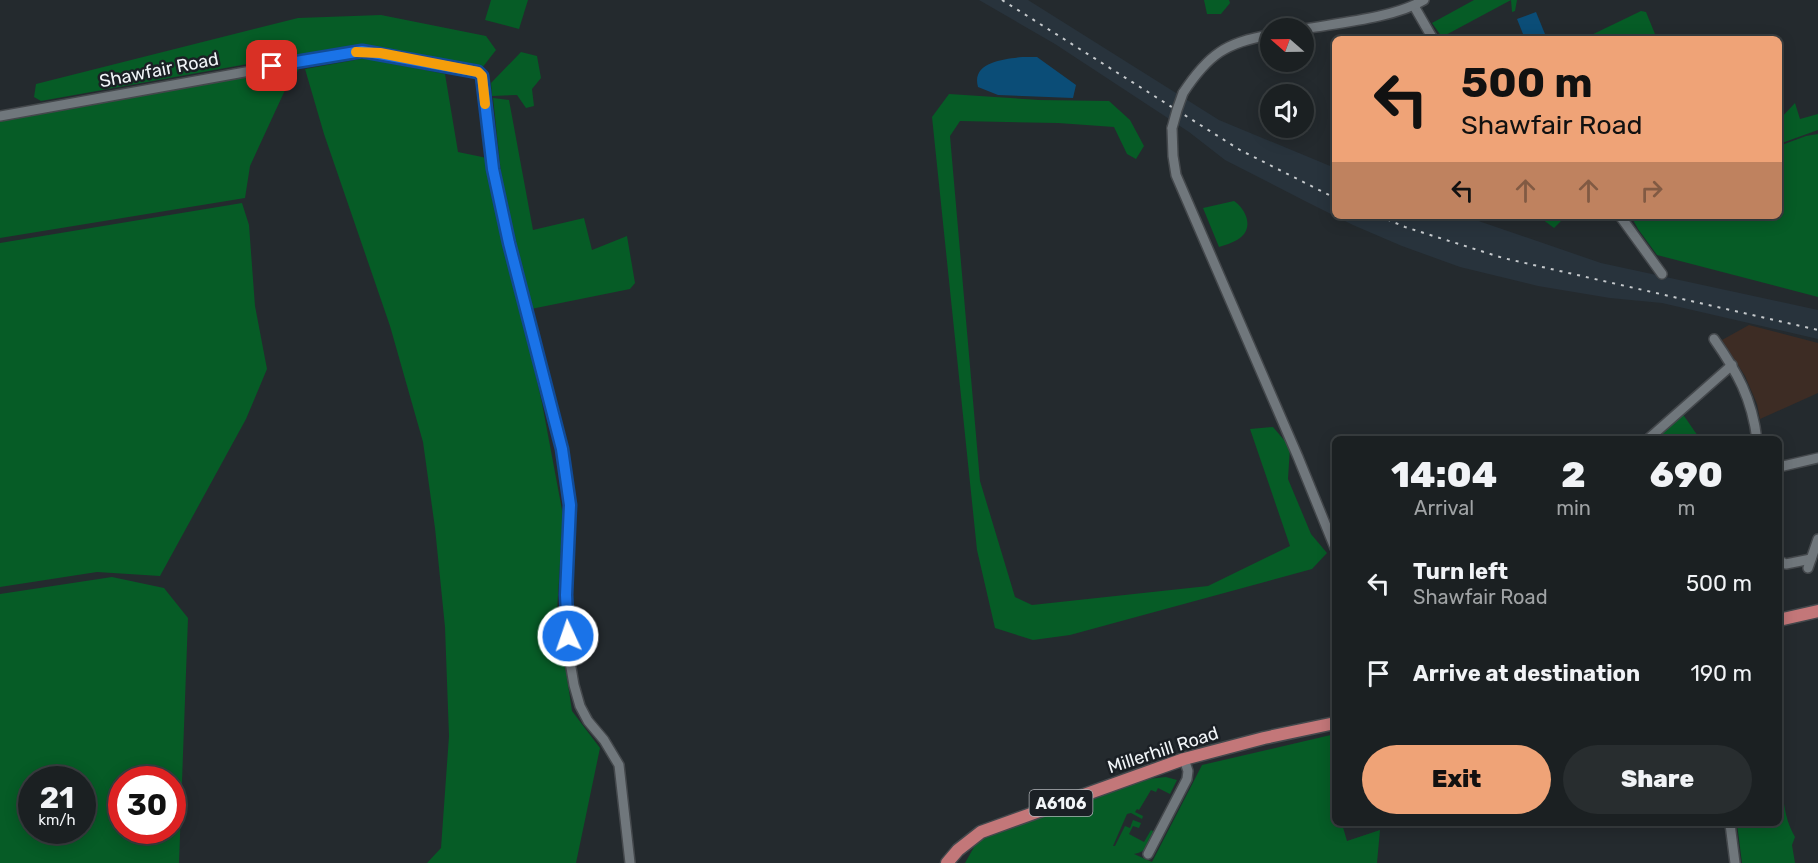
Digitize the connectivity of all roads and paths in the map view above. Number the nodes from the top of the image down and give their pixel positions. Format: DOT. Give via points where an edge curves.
graph roads {
  1 [pos="1424,0"];
  2 [pos="1414,6"];
  3 [pos="1314,27"];
  4 [pos="1260,36"];
  5 [pos="1431,36"];
  6 [pos="0,116"];
  7 [pos="1622,219"];
  8 [pos="1662,274"];
  9 [pos="1714,339"];
  10 [pos="1732,365"];
  11 [pos="1652,436"];
  12 [pos="1756,436"];
  13 [pos="1818,458"];
  14 [pos="1782,466"];
  15 [pos="1818,539"];
  16 [pos="1332,541"];
  17 [pos="1782,562"];
  18 [pos="1818,611"];
  19 [pos="1782,619"];
  20 [pos="1332,724"];
  21 [pos="1184,759"];
  22 [pos="1730,826"];
  23 [pos="1148,854"];
  24 [pos="630,863"];
  25 [pos="947,863"];
  26 [pos="1735,863"];
  1 -- 2 [label="street"];
  2 -- 3 [label="street"];
  2 -- 5 [label="street"];
  4 -- 16 [label="street, bridge" via="1229,46 1194,76 1183,93 1172,128 1173,156 1176,175"];
  6 -- 24 [label="street, Shawfair Road" via="362,51 478,72 482,76 493,169 564,460 570,505 566,595 574,685 588,721 619,765"];
  7 -- 8 [label="street"];
  9 -- 10 [label="street"];
  10 -- 11 [label="street"];
  10 -- 12 [label="street" via="1750,401"];
  13 -- 14 [label="street"];
  15 -- 17 [label="street" via="1810,563"];
  18 -- 19 [label="main road"];
  20 -- 21 [label="main road, Millerhill Road / A6106"];
  21 -- 23 [label="street" via="1187,779"];
  21 -- 25 [label="main road, Millerhill Road / A6106" via="981,832"];
  22 -- 26 [label="street"];
}
